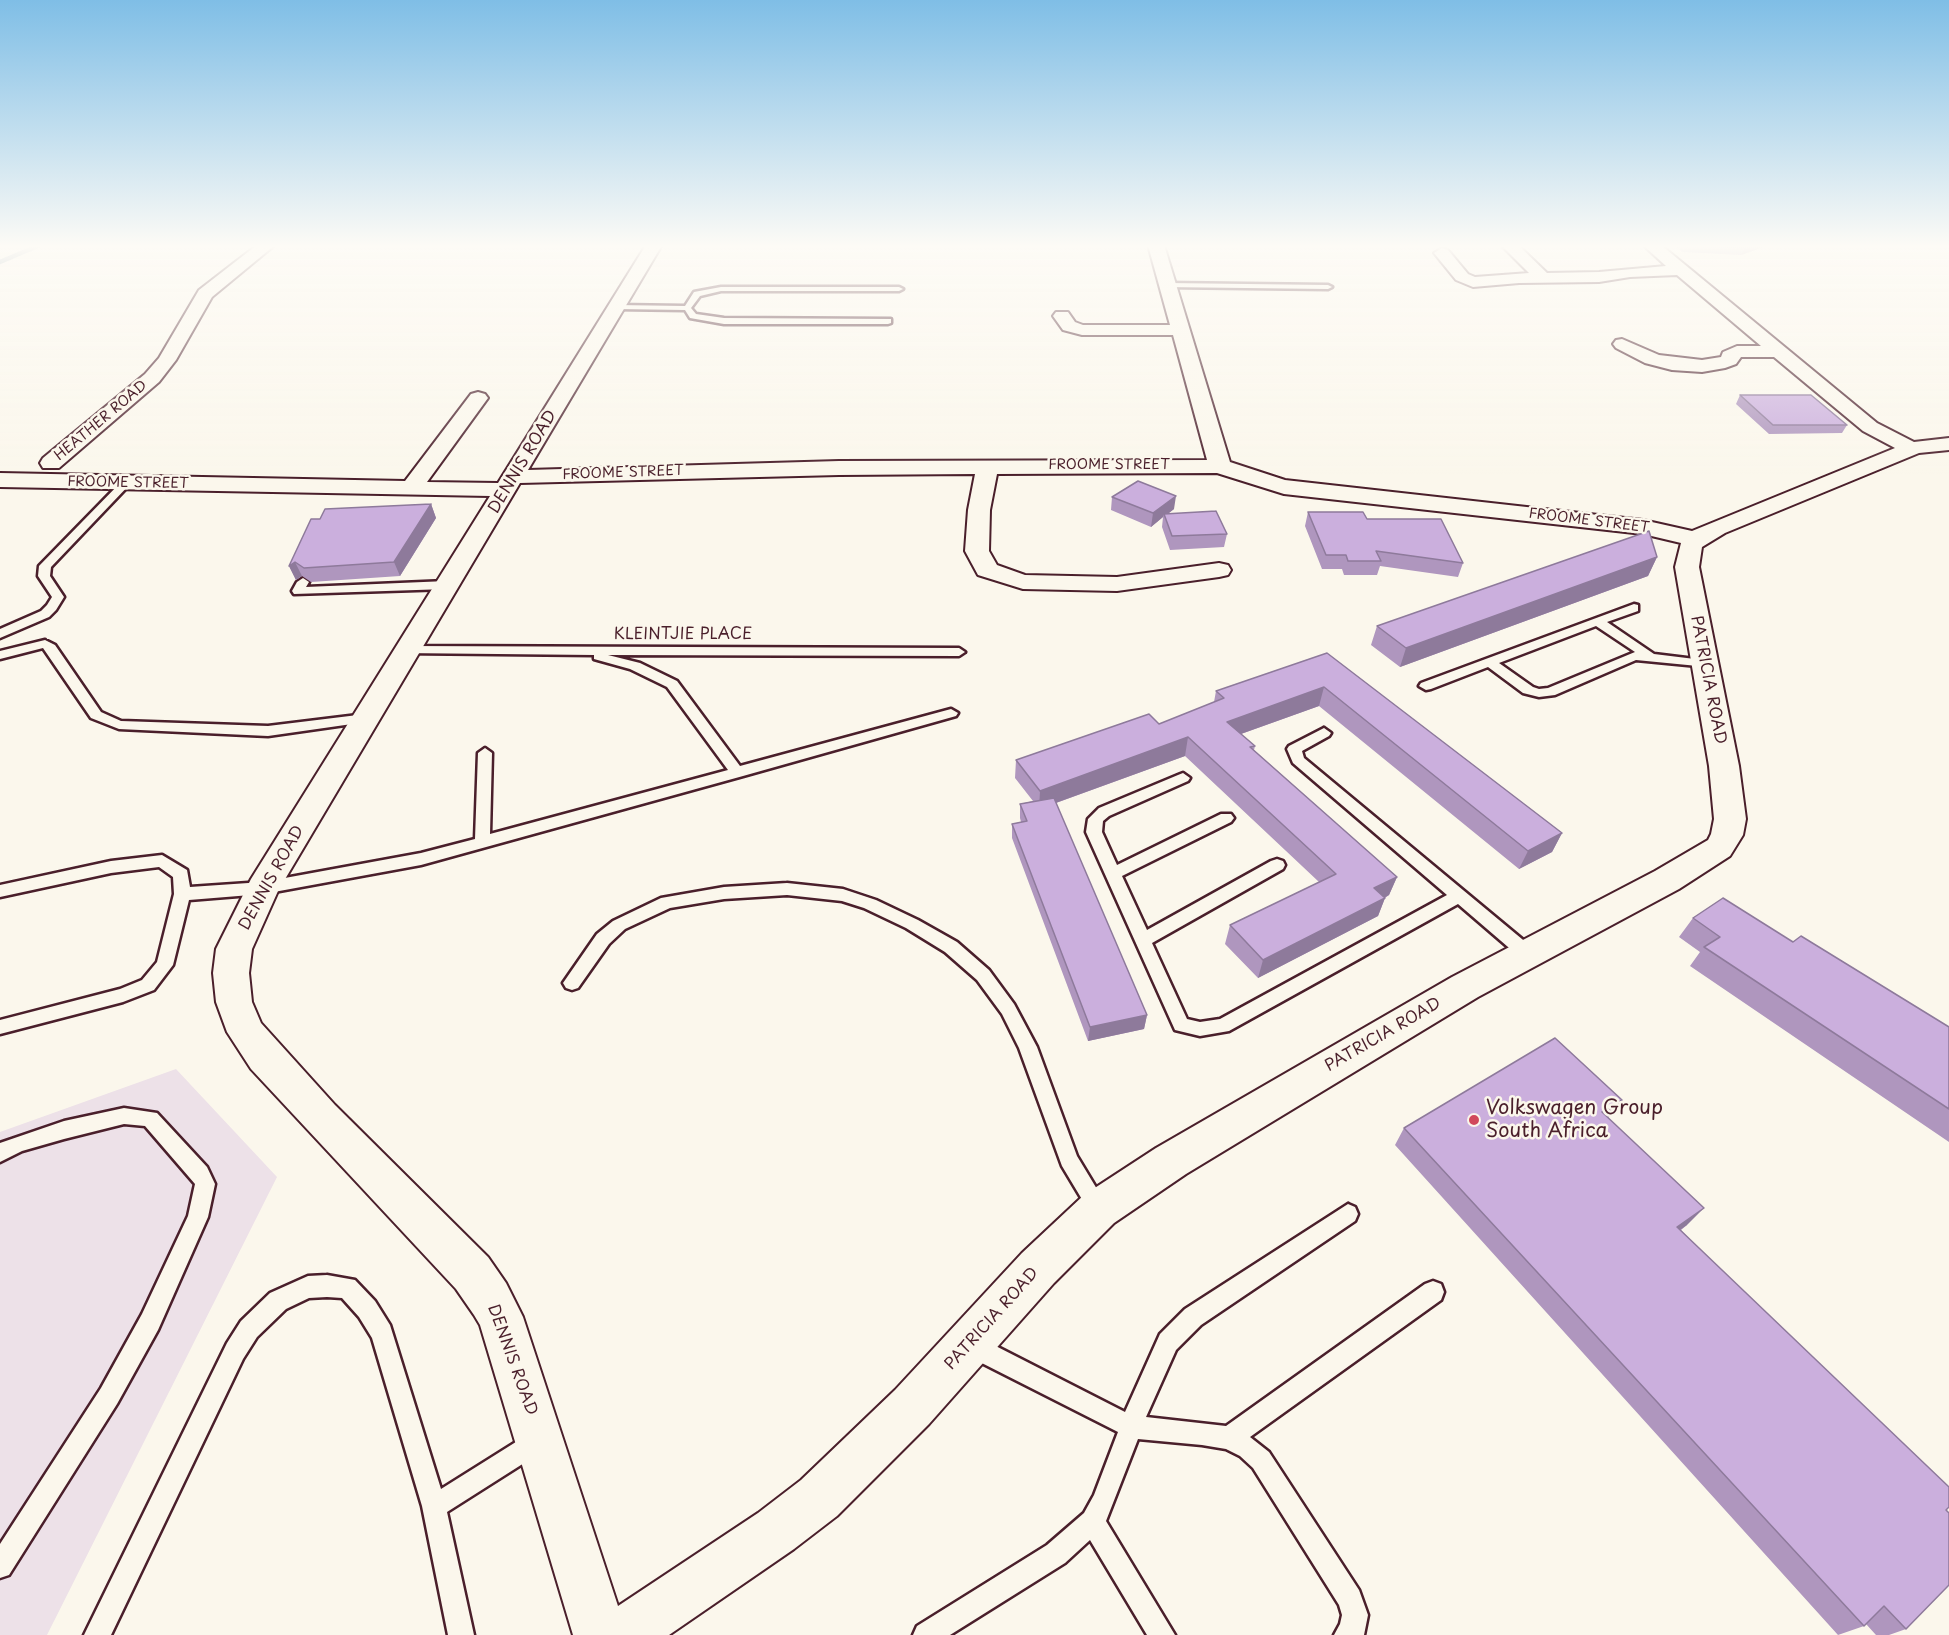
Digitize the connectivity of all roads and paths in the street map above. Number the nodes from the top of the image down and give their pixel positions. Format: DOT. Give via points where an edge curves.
graph roads {
  1 [pos="189,321"];
  2 [pos="608,321"];
  3 [pos="1066,321"];
  4 [pos="1177,321"];
  5 [pos="1744,321"];
  6 [pos="1179,330"];
  7 [pos="1622,344"];
  8 [pos="1780,351"];
  9 [pos="478,398"];
  10 [pos="1949,444"];
  11 [pos="1912,449"];
  12 [pos="51,463"];
  13 [pos="987,466"];
  14 [pos="1220,466"];
  15 [pos="0,480"];
  16 [pos="127,483"];
  17 [pos="511,483"];
  18 [pos="411,488"];
  19 [pos="1695,539"];
  20 [pos="1219,570"];
  21 [pos="303,582"];
  22 [pos="447,585"];
  23 [pos="1634,608"];
  24 [pos="1598,622"];
  25 [pos="0,634"];
  26 [pos="406,650"];
  27 [pos="579,651"];
  28 [pos="959,652"];
  29 [pos="0,655"];
  30 [pos="1649,656"];
  31 [pos="1490,663"];
  32 [pos="1703,664"];
  33 [pos="1426,686"];
  34 [pos="951,713"];
  35 [pos="366,718"];
  36 [pos="1324,733"];
  37 [pos="484,753"];
  38 [pos="738,773"];
  39 [pos="1183,778"];
  40 [pos="1226,818"];
  41 [pos="482,843"];
  42 [pos="1277,865"];
  43 [pos="1113,874"];
  44 [pos="263,888"];
  45 [pos="0,891"];
  46 [pos="182,894"];
  47 [pos="1458,896"];
  48 [pos="1143,940"];
  49 [pos="1528,954"];
  50 [pos="572,983"];
  51 [pos="0,1027"];
  52 [pos="0,1153"];
  53 [pos="1099,1209"];
  54 [pos="1347,1214"];
  55 [pos="1433,1292"];
  56 [pos="969,1344"];
  57 [pos="1131,1427"];
  58 [pos="1228,1438"];
  59 [pos="540,1439"];
  60 [pos="435,1506"];
  61 [pos="1093,1522"];
  62 [pos="0,1566"];
  63 [pos="97,1635"];
  64 [pos="461,1635"];
  65 [pos="600,1635"];
  66 [pos="622,1635"];
  67 [pos="926,1635"];
  68 [pos="1162,1635"];
  69 [pos="1347,1635"];
  1 -- 12 [label="street, HEATHER ROAD" via="153,378"];
  2 -- 17 [label="street, DENNIS ROAD"];
  3 -- 6 [label="street" via="1082,330"];
  4 -- 6 [label="street"];
  5 -- 8 [label="street"];
  6 -- 14 [label="street"];
  7 -- 8 [label="street" via="1652,359 1692,366 1718,364 1737,352"];
  8 -- 11 [label="street" via="1870,427"];
  9 -- 18 [label="street"];
  10 -- 11 [label="street"];
  11 -- 19 [label="street"];
  13 -- 14 [label="street, FROOME STREET"];
  13 -- 17 [label="street, FROOME STREET"];
  13 -- 20 [label="street" via="977,551 987,570 1023,582 1117,584"];
  14 -- 19 [label="street, FROOME STREET" via="1284,487 1620,524"];
  15 -- 16 [label="street, FROOME STREET"];
  16 -- 18 [label="street, FROOME STREET"];
  16 -- 25 [label="lane" via="45,566 44,576 58,597 52,607"];
  17 -- 18 [label="street, FROOME STREET"];
  17 -- 22 [label="street, DENNIS ROAD"];
  19 -- 32 [label="street, PATRICIA ROAD" via="1687,556 1687,567"];
  21 -- 22 [label="lane" via="298,591 354,584"];
  22 -- 26 [label="street, DENNIS ROAD"];
  23 -- 24 [label="lane"];
  24 -- 30 [label="lane"];
  24 -- 31 [label="lane"];
  26 -- 27 [label="lane, KLEINTJIE PLACE"];
  26 -- 35 [label="street, DENNIS ROAD"];
  27 -- 28 [label="lane, KLEINTJIE PLACE"];
  27 -- 38 [label="lane" via="635,666 672,684"];
  29 -- 35 [label="lane" via="45,644 96,715 119,725 268,731"];
  30 -- 31 [label="lane" via="1624,659 1550,692 1539,693 1528,690"];
  30 -- 32 [label="lane"];
  31 -- 33 [label="lane"];
  32 -- 49 [label="street, PATRICIA ROAD" via="1724,766 1730,829 1724,842 1710,855 1667,880"];
  34 -- 38 [label="lane"];
  35 -- 44 [label="street, DENNIS ROAD"];
  36 -- 47 [label="lane" via="1294,749 1298,760"];
  37 -- 41 [label="lane"];
  38 -- 41 [label="lane"];
  39 -- 43 [label="lane" via="1096,819 1094,832"];
  40 -- 43 [label="lane"];
  41 -- 44 [label="lane" via="323,879"];
  42 -- 48 [label="lane"];
  43 -- 48 [label="lane"];
  44 -- 46 [label="lane"];
  44 -- 59 [label="street, DENNIS ROAD" via="234,949 231,973 234,1002 246,1032 321,1118 472,1273 500,1317"];
  45 -- 46 [label="lane" via="111,867 162,861 181,873"];
  46 -- 51 [label="lane" via="165,965 148,985"];
  47 -- 48 [label="lane" via="1223,1026 1200,1029 1181,1025"];
  47 -- 49 [label="lane"];
  49 -- 53 [label="street, PATRICIA ROAD" via="1465,987 1162,1166"];
  50 -- 53 [label="lane" via="603,939 619,925 667,902 787,889 843,895 870,903 951,947 983,975 1008,1009 1028,1047 1069,1160"];
  52 -- 62 [label="lane" via="64,1130 124,1116 140,1117 158,1126 206,1184 198,1217 150,1322 109,1396"];
  53 -- 56 [label="street, PATRICIA ROAD" via="1038,1268"];
  54 -- 57 [label="lane" via="1192,1317 1168,1342"];
  55 -- 58 [label="lane"];
  56 -- 57 [label="lane"];
  56 -- 66 [label="street, PATRICIA ROAD" via="912,1407 819,1497 776,1531"];
  57 -- 58 [label="lane"];
  57 -- 61 [label="lane"];
  58 -- 69 [label="lane" via="1261,1460 1350,1599 1355,1616 1352,1632"];
  59 -- 60 [label="lane"];
  59 -- 65 [label="street, DENNIS ROAD"];
  60 -- 63 [label="lane" via="382,1333 347,1288 308,1287 278,1301 261,1316 235,1351"];
  60 -- 64 [label="lane"];
  61 -- 67 [label="lane" via="1056,1554"];
  61 -- 68 [label="lane"];
}
